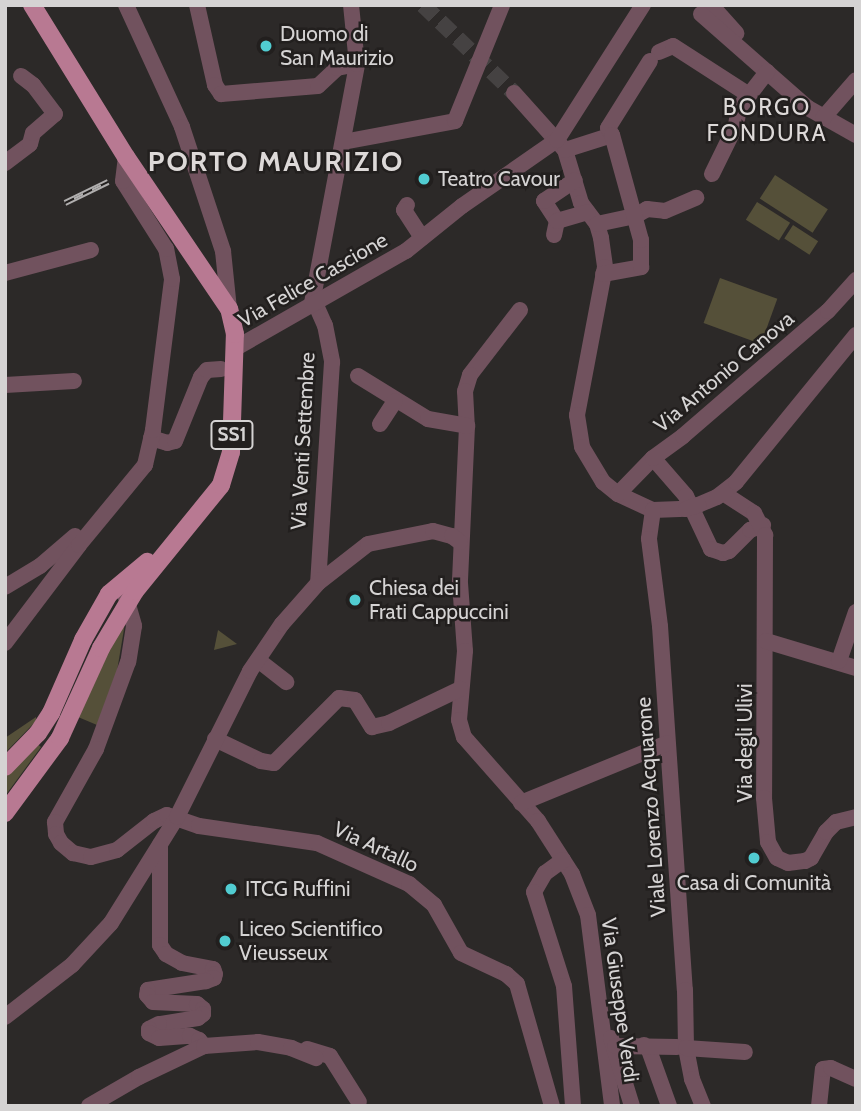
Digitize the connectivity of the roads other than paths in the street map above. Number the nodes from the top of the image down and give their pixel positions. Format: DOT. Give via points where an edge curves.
graph roads {
  1 [pos="32,5"];
  2 [pos="126,5"];
  3 [pos="351,5"];
  4 [pos="502,5"];
  5 [pos="643,5"];
  6 [pos="203,6"];
  7 [pos="706,10"];
  8 [pos="357,64"];
  9 [pos="761,66"];
  10 [pos="21,76"];
  11 [pos="856,80"];
  12 [pos="751,92"];
  13 [pos="514,93"];
  14 [pos="823,118"];
  15 [pos="612,135"];
  16 [pos="856,135"];
  17 [pos="343,142"];
  18 [pos="561,145"];
  19 [pos="126,158"];
  20 [pos="5,163"];
  21 [pos="712,174"];
  22 [pos="575,180"];
  23 [pos="696,198"];
  24 [pos="407,205"];
  25 [pos="635,216"];
  26 [pos="592,218"];
  27 [pos="417,245"];
  28 [pos="90,250"];
  29 [pos="5,273"];
  30 [pos="603,274"];
  31 [pos="856,280"];
  32 [pos="314,303"];
  33 [pos="229,309"];
  34 [pos="520,310"];
  35 [pos="856,335"];
  36 [pos="234,349"];
  37 [pos="221,369"];
  38 [pos="358,376"];
  39 [pos="74,381"];
  40 [pos="5,385"];
  41 [pos="395,401"];
  42 [pos="380,424"];
  43 [pos="467,426"];
  44 [pos="151,438"];
  45 [pos="653,458"];
  46 [pos="723,493"];
  47 [pos="618,494"];
  48 [pos="653,510"];
  49 [pos="763,526"];
  50 [pos="75,536"];
  51 [pos="172,542"];
  52 [pos="460,542"];
  53 [pos="318,583"];
  54 [pos="5,587"];
  55 [pos="123,591"];
  56 [pos="856,612"];
  57 [pos="766,641"];
  58 [pos="5,643"];
  59 [pos="258,660"];
  60 [pos="839,661"];
  61 [pos="856,667"];
  62 [pos="286,682"];
  63 [pos="460,689"];
  64 [pos="215,739"];
  65 [pos="667,743"];
  66 [pos="5,767"];
  67 [pos="521,803"];
  68 [pos="5,813"];
  69 [pos="177,817"];
  70 [pos="856,817"];
  71 [pos="160,845"];
  72 [pos="563,860"];
  73 [pos="598,999"];
  74 [pos="5,1017"];
  75 [pos="644,1045"];
  76 [pos="204,1046"];
  77 [pos="615,1046"];
  78 [pos="681,1047"];
  79 [pos="291,1048"];
  80 [pos="745,1052"];
  81 [pos="316,1058"];
  82 [pos="856,1079"];
  83 [pos="359,1102"];
  84 [pos="700,1104"];
  85 [pos="89,1106"];
  86 [pos="552,1106"];
  87 [pos="573,1106"];
  88 [pos="612,1106"];
  89 [pos="632,1106"];
  90 [pos="670,1106"];
  91 [pos="819,1106"];
  1 -- 19 [label="main road, SS1"];
  2 -- 33 [label="street" via="183,127 225,263"];
  3 -- 8 [label="street"];
  4 -- 17 [label="street" via="455,121"];
  5 -- 18 [label="street, Via Felice Cascione"];
  6 -- 8 [label="street" via="215,85 221,94 318,86 337,68"];
  7 -- 9 [label="street"];
  8 -- 17 [label="street"];
  9 -- 12 [label="street"];
  9 -- 14 [label="street"];
  10 -- 20 [label="street" via="55,114 33,133 30,144"];
  11 -- 14 [label="street"];
  12 -- 15 [label="street" via="673,46 654,57 608,128"];
  12 -- 21 [label="street" via="739,108 736,125"];
  13 -- 18 [label="street"];
  14 -- 16 [label="street"];
  15 -- 18 [label="street"];
  15 -- 25 [label="street"];
  17 -- 32 [label="street"];
  18 -- 22 [label="street"];
  18 -- 27 [label="street, Via Felice Cascione" via="464,196"];
  19 -- 33 [label="main road, SS1"];
  19 -- 44 [label="street" via="123,181 166,249 171,271"];
  22 -- 26 [label="street" via="581,203"];
  22 -- 26 [label="street" via="544,201 556,228"];
  23 -- 25 [label="street" via="665,211 647,209"];
  24 -- 27 [label="street" via="404,210"];
  25 -- 26 [label="street"];
  25 -- 30 [label="street" via="641,267"];
  26 -- 30 [label="street" via="605,260"];
  27 -- 32 [label="street, Via Felice Cascione"];
  28 -- 29 [label="street"];
  30 -- 47 [label="street" via="579,399 578,429 595,473"];
  31 -- 45 [label="street, Via Antonio Canova" via="828,311"];
  32 -- 36 [label="street, Via Felice Cascione"];
  32 -- 53 [label="street, Via Venti Settembre" via="326,326 332,362"];
  33 -- 36 [label="main road, SS1"];
  34 -- 43 [label="street, Via Giuseppe Verdi" via="467,381"];
  35 -- 46 [label="street"];
  36 -- 51 [label="main road, SS1" via="227,473 214,495"];
  37 -- 44 [label="street" via="207,370 201,377 175,441"];
  38 -- 41 [label="street"];
  39 -- 40 [label="street"];
  41 -- 42 [label="street"];
  41 -- 43 [label="street" via="428,419"];
  43 -- 52 [label="street, Via Giuseppe Verdi"];
  44 -- 58 [label="street" via="140,474"];
  45 -- 47 [label="street, Via Antonio Canova"];
  45 -- 49 [label="street" via="686,496 711,549 729,551 750,530"];
  46 -- 48 [label="street" via="692,507"];
  46 -- 49 [label="street" via="754,513"];
  47 -- 48 [label="street"];
  48 -- 65 [label="street, Viale Lorenzo Acquarone" via="649,539"];
  49 -- 57 [label="street, Via degli Ulivi"];
  50 -- 54 [label="street" via="40,566"];
  51 -- 55 [label="main road, SS1"];
  51 -- 55 [label="main road, SS1"];
  52 -- 53 [label="street" via="433,531 368,544"];
  52 -- 63 [label="street, Via Giuseppe Verdi" via="465,651"];
  53 -- 59 [label="street"];
  55 -- 66 [label="main road, SS1" via="92,622 51,713 22,753"];
  55 -- 68 [label="main road" via="60,738"];
  55 -- 69 [label="street" via="134,626 128,662 96,749 55,822 56,834 69,850 91,857 117,850 154,821 167,815"];
  56 -- 60 [label="street"];
  57 -- 60 [label="street"];
  57 -- 70 [label="street, Via degli Ulivi" via="764,798 771,849 788,863 805,862 836,822"];
  59 -- 62 [label="street"];
  59 -- 64 [label="street"];
  60 -- 61 [label="street"];
  63 -- 64 [label="street" via="372,727 355,700 339,698 274,762 261,761"];
  63 -- 67 [label="street, Via Giuseppe Verdi" via="459,720 464,737"];
  64 -- 69 [label="street"];
  65 -- 67 [label="street"];
  65 -- 78 [label="street, Viale Lorenzo Acquarone" via="685,990"];
  67 -- 72 [label="street, Via Giuseppe Verdi"];
  69 -- 71 [label="street"];
  69 -- 86 [label="street, Via Artallo" via="199,826 317,843 420,891 434,905 461,953 517,984"];
  71 -- 74 [label="street" via="92,948"];
  71 -- 76 [label="street" via="160,945 166,954 213,969 215,974 206,981 148,990 146,995 153,1002 197,1004 203,1009 198,1018 153,1026 149,1033 159,1038 190,1036"];
  72 -- 73 [label="street, Via Giuseppe Verdi" via="593,934"];
  72 -- 87 [label="street" via="545,873 534,892 564,986"];
  73 -- 77 [label="street"];
  73 -- 88 [label="street, Via Giuseppe Verdi"];
  75 -- 77 [label="street"];
  75 -- 78 [label="street"];
  75 -- 90 [label="street"];
  76 -- 79 [label="street" via="258,1042"];
  76 -- 85 [label="street"];
  77 -- 89 [label="street"];
  78 -- 80 [label="street"];
  78 -- 84 [label="street, Viale Lorenzo Acquarone"];
  79 -- 81 [label="street"];
  79 -- 83 [label="street" via="330,1056"];
  82 -- 91 [label="street" via="825,1068 820,1076"];
}
